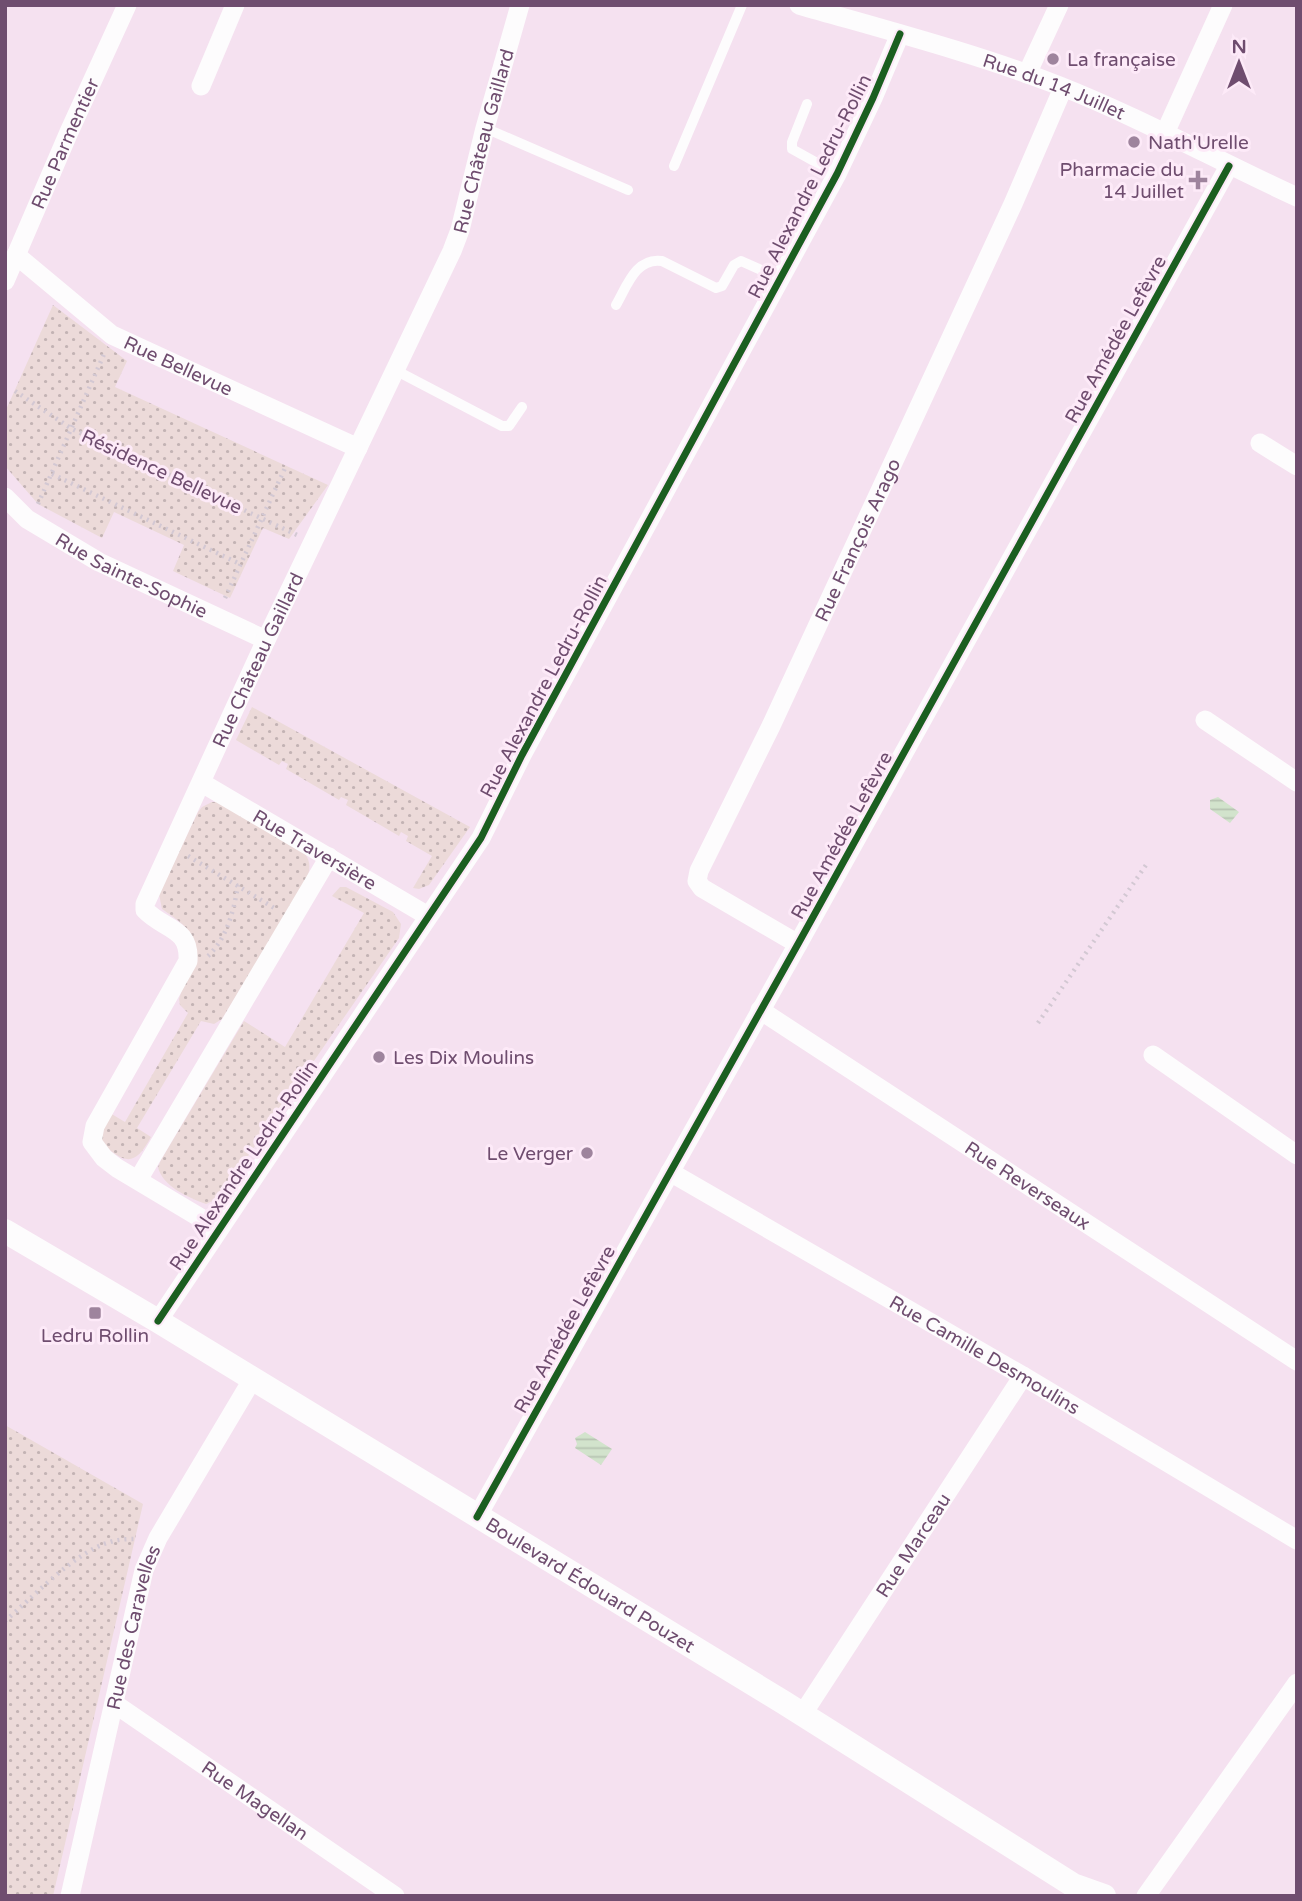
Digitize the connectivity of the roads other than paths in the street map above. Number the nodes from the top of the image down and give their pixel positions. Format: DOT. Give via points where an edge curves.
graph roads {
  1 [pos="127,5"];
  2 [pos="235,5"];
  3 [pos="520,5"];
  4 [pos="742,5"];
  5 [pos="799,5"];
  6 [pos="872,5"];
  7 [pos="1059,5"];
  8 [pos="1223,5"];
  9 [pos="866,24"];
  10 [pos="900,34"];
  11 [pos="1027,74"];
  12 [pos="201,86"];
  13 [pos="1063,88"];
  14 [pos="807,104"];
  15 [pos="485,128"];
  16 [pos="1165,133"];
  17 [pos="674,166"];
  18 [pos="1229,166"];
  19 [pos="836,174"];
  20 [pos="628,190"];
  21 [pos="1297,197"];
  22 [pos="16,255"];
  23 [pos="781,279"];
  24 [pos="5,281"];
  25 [pos="616,305"];
  26 [pos="395,370"];
  27 [pos="522,407"];
  28 [pos="1260,443"];
  29 [pos="358,447"];
  30 [pos="1297,467"];
  31 [pos="5,497"];
  32 [pos="266,640"];
  33 [pos="1205,720"];
  34 [pos="1297,782"];
  35 [pos="202,783"];
  36 [pos="329,857"];
  37 [pos="428,916"];
  38 [pos="798,944"];
  39 [pos="760,1010"];
  40 [pos="1153,1055"];
  41 [pos="1297,1155"];
  42 [pos="670,1172"];
  43 [pos="138,1180"];
  44 [pos="219,1229"];
  45 [pos="5,1231"];
  46 [pos="158,1321"];
  47 [pos="1297,1361"];
  48 [pos="1023,1376"];
  49 [pos="252,1380"];
  50 [pos="477,1517"];
  51 [pos="1297,1540"];
  52 [pos="1297,1683"];
  53 [pos="114,1704"];
  54 [pos="803,1715"];
  55 [pos="70,1896"];
  56 [pos="395,1896"];
  57 [pos="1104,1896"];
  58 [pos="1146,1896"];
  1 -- 22 [label="street, Rue Parmentier"];
  2 -- 12 [label="street"];
  3 -- 15 [label="street, Rue Château Gaillard"];
  4 -- 17 [label="lane"];
  5 -- 9 [label="street, Rue du 14 Juillet"];
  6 -- 9 [label="street"];
  7 -- 11 [label="street"];
  8 -- 16 [label="street"];
  9 -- 10 [label="street, Rue du 14 Juillet"];
  10 -- 11 [label="street, Rue du 14 Juillet"];
  10 -- 19 [label="street, Rue Alexandre Ledru-Rollin"];
  11 -- 13 [label="street, Rue du 14 Juillet"];
  13 -- 16 [label="street, Rue du 14 Juillet"];
  13 -- 38 [label="street, Rue François Arago" via="771,726 699,871 697,881 702,888"];
  14 -- 19 [label="lane" via="792,149"];
  15 -- 20 [label="lane"];
  15 -- 26 [label="street, Rue Château Gaillard" via="460,230"];
  16 -- 18 [label="street, Rue du 14 Juillet"];
  18 -- 21 [label="street, Rue du 14 Juillet"];
  18 -- 38 [label="street, Rue Amédée Lefèvre"];
  19 -- 23 [label="street, Rue Alexandre Ledru-Rollin"];
  22 -- 24 [label="street, Rue Parmentier"];
  22 -- 29 [label="street, Rue Bellevue" via="113,335"];
  23 -- 25 [label="lane" via="741,261 716,288 662,261 648,261 636,270"];
  23 -- 37 [label="street, Rue Alexandre Ledru-Rollin" via="481,838"];
  26 -- 27 [label="lane" via="502,426 509,426"];
  26 -- 29 [label="street, Rue Château Gaillard"];
  28 -- 30 [label="street"];
  29 -- 32 [label="street, Rue Château Gaillard"];
  31 -- 32 [label="street, Rue Sainte-Sophie" via="30,520 99,562"];
  32 -- 35 [label="street, Rue Château Gaillard"];
  33 -- 34 [label="street"];
  35 -- 36 [label="street, Rue Traversière"];
  35 -- 43 [label="street, Rue Château Gaillard" via="145,904 151,917 186,940 188,961 92,1135 104,1158"];
  36 -- 37 [label="street, Rue Traversière"];
  36 -- 43 [label="street"];
  37 -- 44 [label="street, Rue Alexandre Ledru-Rollin"];
  38 -- 39 [label="street, Rue Amédée Lefèvre"];
  39 -- 42 [label="street, Rue Amédée Lefèvre"];
  39 -- 47 [label="street, Rue Reverseaux"];
  40 -- 41 [label="street"];
  42 -- 48 [label="street, Rue Camille Desmoulins"];
  42 -- 50 [label="street, Rue Amédée Lefèvre"];
  43 -- 44 [label="street, Rue Château Gaillard"];
  44 -- 46 [label="street, Rue Alexandre Ledru-Rollin"];
  45 -- 46 [label="street, Boulevard Édouard Pouzet"];
  46 -- 49 [label="street, Boulevard Édouard Pouzet"];
  48 -- 51 [label="street, Rue Camille Desmoulins"];
  48 -- 54 [label="street, Rue Marceau"];
  49 -- 50 [label="street, Boulevard Édouard Pouzet"];
  49 -- 53 [label="street, Rue des Caravelles" via="158,1538 144,1570"];
  50 -- 54 [label="street, Boulevard Édouard Pouzet"];
  52 -- 58 [label="street"];
  53 -- 55 [label="street, Rue des Caravelles"];
  53 -- 56 [label="street, Rue Magellan"];
  54 -- 57 [label="street, Boulevard Édouard Pouzet" via="1073,1885"];
}
